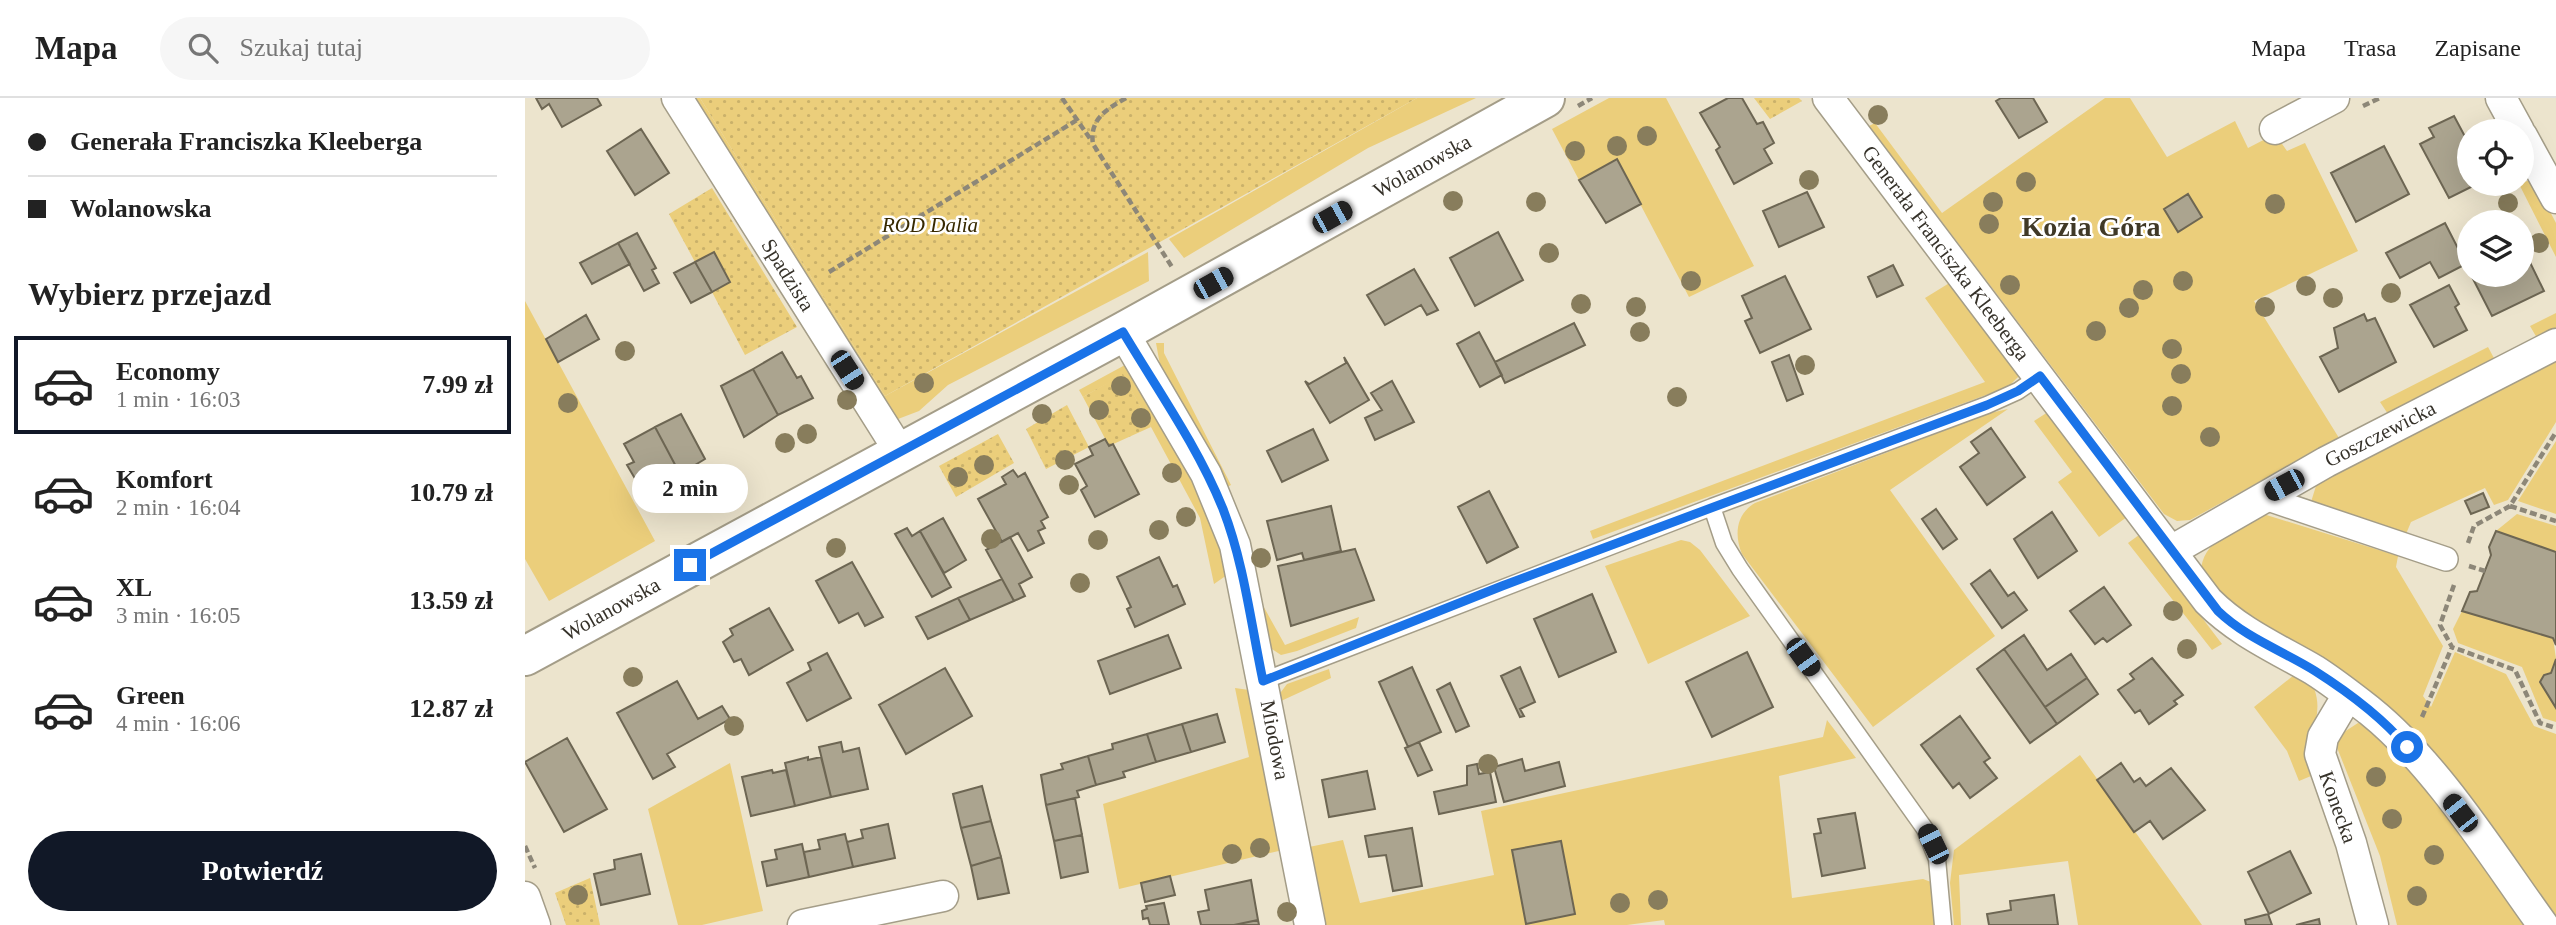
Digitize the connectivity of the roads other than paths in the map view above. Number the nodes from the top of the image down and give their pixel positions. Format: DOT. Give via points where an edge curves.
graph roads {
  1 [pos="677,98"];
  2 [pos="1545,98"];
  3 [pos="1828,98"];
  4 [pos="2334,98"];
  5 [pos="2501,98"];
  6 [pos="2513,119"];
  7 [pos="2275,129"];
  8 [pos="2534,157"];
  9 [pos="2556,198"];
  10 [pos="1123,332"];
  11 [pos="2556,344"];
  12 [pos="2040,376"];
  13 [pos="900,452"];
  14 [pos="2263,496"];
  15 [pos="1711,507"];
  16 [pos="2171,551"];
  17 [pos="2456,562"];
  18 [pos="525,656"];
  19 [pos="1263,681"];
  20 [pos="2348,695"];
  21 [pos="943,896"];
  22 [pos="525,897"];
  23 [pos="535,925"];
  24 [pos="803,925"];
  25 [pos="1310,925"];
  26 [pos="1943,925"];
  27 [pos="2373,925"];
  28 [pos="2543,925"];
  1 -- 13 [label="street, Spadzista"];
  2 -- 10 [label="street, Wolanowska"];
  3 -- 12 [label="street, Generała Franciszka Kleeberga"];
  4 -- 7 [label="street"];
  5 -- 6 [label="street"];
  8 -- 9 [label="street"];
  10 -- 13 [label="street, Wolanowska"];
  10 -- 19 [label="street, Miodowa" via="1224,512"];
  11 -- 14 [label="street, Goszczewicka"];
  12 -- 15 [label="lane" via="1987,405"];
  12 -- 16 [label="street, Generała Franciszka Kleeberga"];
  13 -- 18 [label="street, Wolanowska"];
  14 -- 16 [label="street, Goszczewicka"];
  14 -- 17 [label="street"];
  15 -- 19 [label="lane"];
  15 -- 26 [label="lane" via="1740,569 1925,829 1937,859"];
  16 -- 20 [label="street, Generała Franciszka Kleeberga" via="2228,621"];
  19 -- 25 [label="street, Miodowa"];
  20 -- 27 [label="street, Konecka" via="2323,737 2320,754"];
  20 -- 28 [label="street, Generała Franciszka Kleeberga" via="2398,737"];
  21 -- 24 [label="street"];
  22 -- 23 [label="street"];
}
